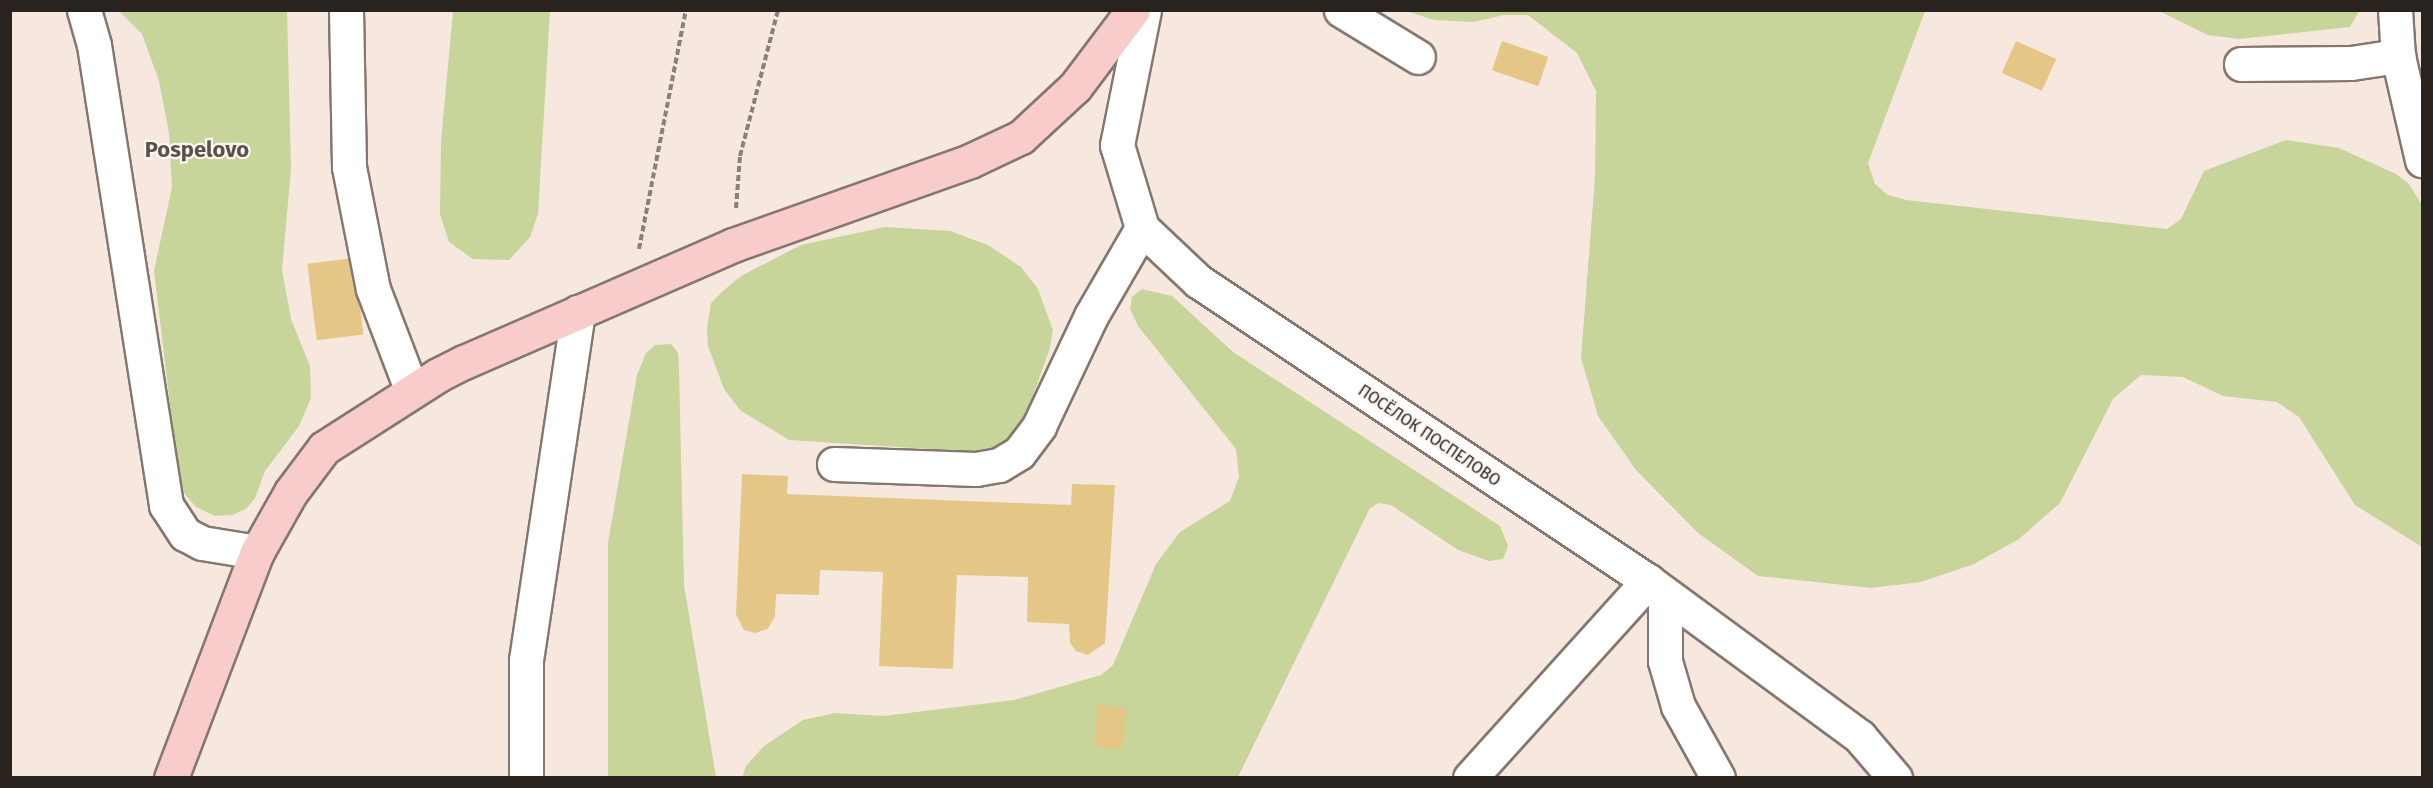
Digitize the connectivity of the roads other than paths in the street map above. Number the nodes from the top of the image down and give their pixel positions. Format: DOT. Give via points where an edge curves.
graph roads {
  1 [pos="84,10"];
  2 [pos="346,10"];
  3 [pos="1133,10"];
  4 [pos="1144,10"];
  5 [pos="1341,10"];
  6 [pos="2395,10"];
  7 [pos="2398,56"];
  8 [pos="1418,57"];
  9 [pos="2241,64"];
  10 [pos="2422,157"];
  11 [pos="1142,228"];
  12 [pos="578,312"];
  13 [pos="412,391"];
  14 [pos="834,465"];
  15 [pos="257,552"];
  16 [pos="1657,588"];
  17 [pos="171,777"];
  18 [pos="526,777"];
  19 [pos="1470,777"];
  20 [pos="1718,777"];
  21 [pos="1895,777"];
  1 -- 15 [label="lane" via="94,45 166,505 185,534 202,543"];
  2 -- 13 [label="lane" via="349,167 373,290"];
  3 -- 12 [label="main road" via="1075,87 1021,137 970,161 733,244"];
  4 -- 11 [label="lane, ПОСЁЛОК ПОСПЕЛОВО" via="1117,145"];
  5 -- 8 [label="lane"];
  6 -- 7 [label="lane"];
  7 -- 9 [label="lane" via="2351,63"];
  7 -- 10 [label="lane"];
  11 -- 14 [label="lane" via="1091,316 1039,426 1019,453 999,465 976,469"];
  11 -- 16 [label="lane, ПОСЁЛОК ПОСПЕЛОВО" via="1198,281"];
  12 -- 13 [label="main road" via="438,375"];
  12 -- 18 [label="lane" via="526,660"];
  13 -- 15 [label="main road" via="324,448 291,492"];
  15 -- 17 [label="main road"];
  16 -- 19 [label="lane"];
  16 -- 20 [label="lane" via="1665,661 1678,706"];
  16 -- 21 [label="lane, ПОСЁЛОК ПОСПЕЛОВО" via="1860,737"];
}
